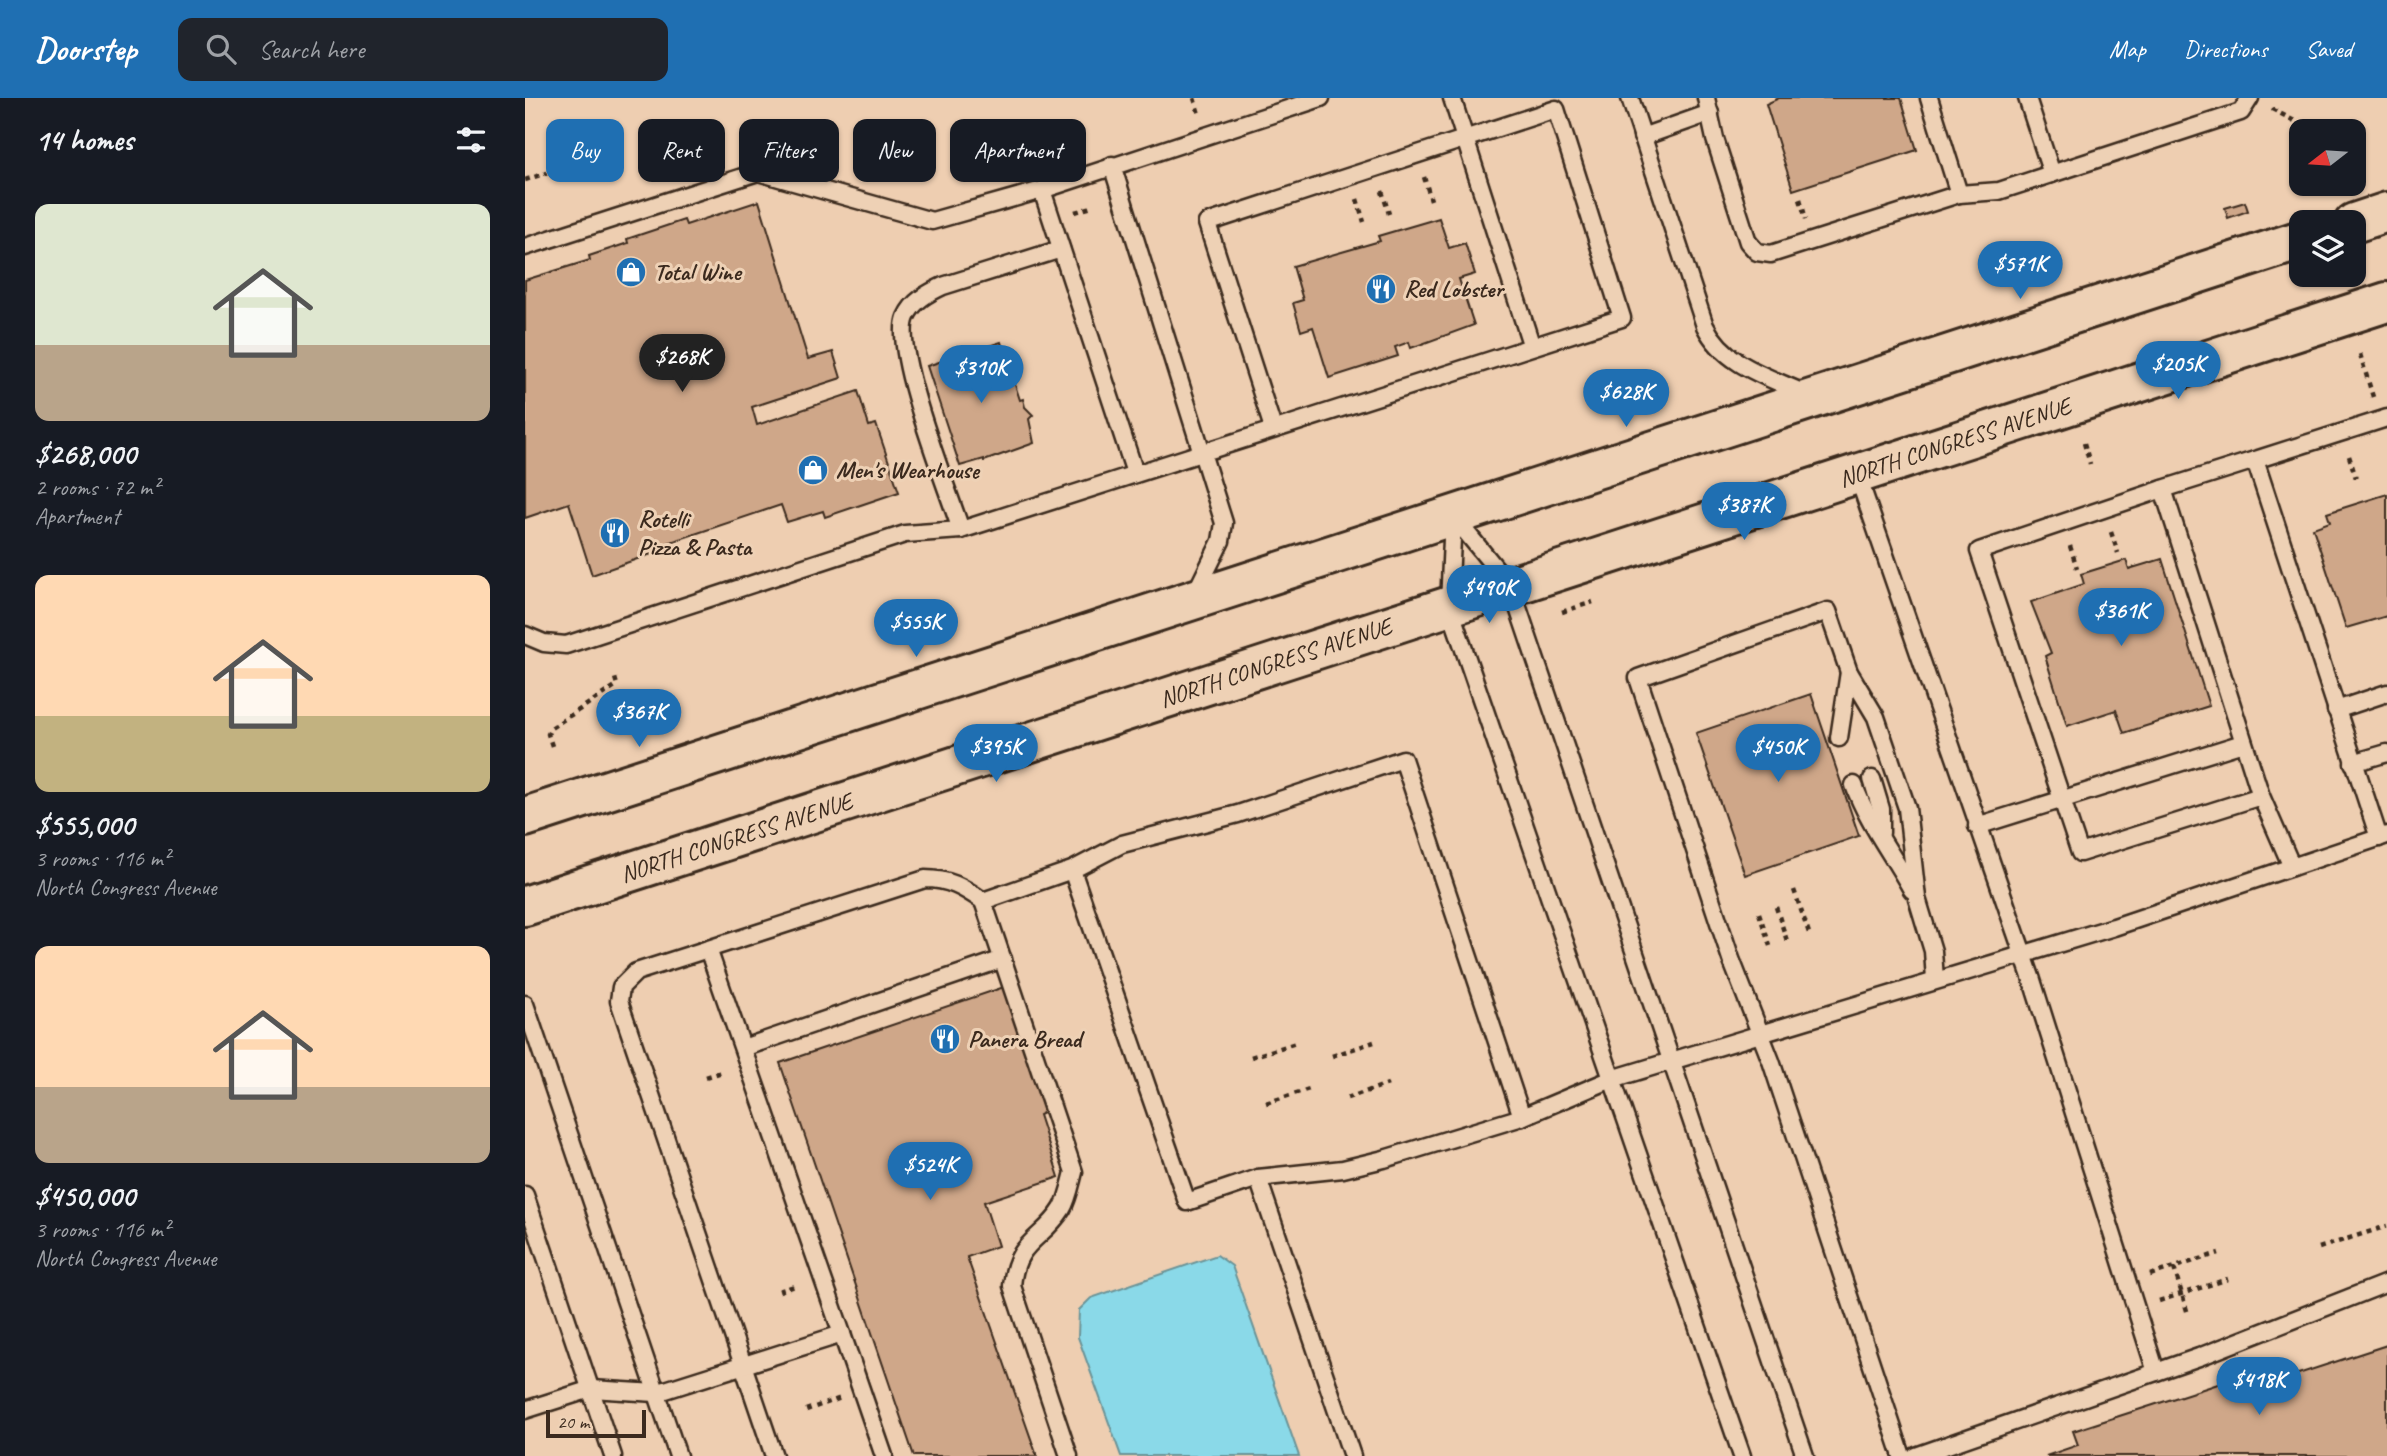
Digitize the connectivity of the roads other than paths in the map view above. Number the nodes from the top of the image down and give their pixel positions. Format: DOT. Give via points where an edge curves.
graph roads {
  1 [pos="1321,98"];
  2 [pos="1453,98"];
  3 [pos="1630,98"];
  4 [pos="1929,98"];
  5 [pos="2027,98"];
  6 [pos="2250,98"];
  7 [pos="1708,105"];
  8 [pos="1642,137"];
  9 [pos="1465,138"];
  10 [pos="1112,165"];
  11 [pos="2052,174"];
  12 [pos="1042,190"];
  13 [pos="1959,194"];
  14 [pos="2387,212"];
  15 [pos="2366,219"];
  16 [pos="2289,244"];
  17 [pos="525,247"];
  18 [pos="1061,248"];
  19 [pos="2387,302"];
  20 [pos="1531,344"];
  21 [pos="1817,399"];
  22 [pos="2387,418"];
  23 [pos="1273,428"];
  24 [pos="1204,450"];
  25 [pos="2255,460"];
  26 [pos="1135,472"];
  27 [pos="1857,474"];
  28 [pos="2163,489"];
  29 [pos="1453,516"];
  30 [pos="961,530"];
  31 [pos="1511,587"];
  32 [pos="1192,601"];
  33 [pos="1450,606"];
  34 [pos="525,635"];
  35 [pos="1849,673"];
  36 [pos="2387,693"];
  37 [pos="2336,710"];
  38 [pos="1845,732"];
  39 [pos="2243,743"];
  40 [pos="2387,753"];
  41 [pos="2353,764"];
  42 [pos="1872,779"];
  43 [pos="1854,785"];
  44 [pos="2260,796"];
  45 [pos="2061,799"];
  46 [pos="525,817"];
  47 [pos="1977,826"];
  48 [pos="1881,833"];
  49 [pos="2383,837"];
  50 [pos="2292,867"];
  51 [pos="1072,870"];
  52 [pos="1917,898"];
  53 [pos="983,901"];
  54 [pos="525,906"];
  55 [pos="708,949"];
  56 [pos="2022,954"];
  57 [pos="1003,959"];
  58 [pos="1935,980"];
  59 [pos="525,1004"];
  60 [pos="1760,1035"];
  61 [pos="743,1048"];
  62 [pos="1671,1061"];
  63 [pos="1612,1079"];
  64 [pos="1522,1116"];
  65 [pos="1258,1178"];
  66 [pos="525,1195"];
  67 [pos="2387,1283"];
  68 [pos="842,1334"];
  69 [pos="743,1365"];
  70 [pos="2156,1373"];
  71 [pos="590,1389"];
  72 [pos="656,1393"];
  73 [pos="525,1410"];
  74 [pos="613,1456"];
  75 [pos="678,1456"];
  76 [pos="773,1456"];
  77 [pos="884,1456"];
  78 [pos="1069,1456"];
  79 [pos="1352,1456"];
  80 [pos="1742,1456"];
  81 [pos="1805,1456"];
  82 [pos="1902,1456"];
  83 [pos="1916,1456"];
  1 -- 10 [label="lane"];
  2 -- 9 [label="lane"];
  3 -- 8 [label="lane"];
  4 -- 13 [label="lane"];
  5 -- 11 [label="lane"];
  6 -- 11 [label="lane" via="2241,112"];
  7 -- 8 [label="lane"];
  7 -- 13 [label="lane" via="1748,242 1757,252 1771,254"];
  8 -- 21 [label="lane" via="1714,345 1726,356"];
  9 -- 20 [label="lane"];
  9 -- 20 [label="lane" via="1556,109 1622,318"];
  9 -- 23 [label="lane" via="1207,223"];
  10 -- 12 [label="lane"];
  10 -- 24 [label="lane"];
  11 -- 13 [label="lane" via="1999,191"];
  12 -- 17 [label="lane" via="932,221 758,172"];
  12 -- 18 [label="lane"];
  14 -- 15 [label="main road"];
  16 -- 21 [label="main road"];
  18 -- 26 [label="lane"];
  18 -- 30 [label="lane" via="943,286 925,295 907,315 903,333 909,369"];
  19 -- 27 [label="main road, NORTH CONGRESS AVENUE"];
  20 -- 23 [label="lane"];
  21 -- 29 [label="main road"];
  22 -- 25 [label="lane"];
  23 -- 24 [label="lane"];
  24 -- 26 [label="lane"];
  24 -- 32 [label="lane" via="1224,523"];
  25 -- 28 [label="lane"];
  25 -- 37 [label="lane"];
  26 -- 30 [label="lane"];
  27 -- 31 [label="main road, NORTH CONGRESS AVENUE"];
  27 -- 47 [label="lane"];
  28 -- 39 [label="lane"];
  28 -- 45 [label="lane" via="1979,551"];
  29 -- 31 [label="lane"];
  29 -- 32 [label="main road"];
  29 -- 33 [label="lane"];
  30 -- 34 [label="lane" via="905,534 566,645"];
  31 -- 33 [label="main road, NORTH CONGRESS AVENUE"];
  31 -- 62 [label="lane"];
  32 -- 46 [label="main road"];
  33 -- 54 [label="main road, NORTH CONGRESS AVENUE"];
  33 -- 63 [label="lane"];
  35 -- 38 [label="lane"];
  35 -- 52 [label="lane" via="1877,717 1907,808"];
  35 -- 60 [label="lane" via="1828,611 1638,678"];
  36 -- 37 [label="lane"];
  37 -- 41 [label="lane"];
  39 -- 44 [label="lane"];
  39 -- 45 [label="lane"];
  40 -- 41 [label="lane"];
  41 -- 49 [label="lane"];
  42 -- 48 [label="lane" via="1881,809"];
  43 -- 48 [label="lane" via="1864,813"];
  44 -- 45 [label="lane" via="2080,852"];
  44 -- 50 [label="lane"];
  45 -- 47 [label="lane"];
  47 -- 56 [label="lane"];
  48 -- 52 [label="lane"];
  49 -- 50 [label="lane"];
  50 -- 56 [label="lane"];
  51 -- 53 [label="lane"];
  51 -- 64 [label="lane" via="1122,844 1238,814 1403,759"];
  51 -- 65 [label="lane" via="1187,1202"];
  52 -- 58 [label="lane" via="1933,951"];
  53 -- 55 [label="lane" via="960,885 925,879"];
  53 -- 57 [label="lane"];
  55 -- 61 [label="lane"];
  55 -- 69 [label="lane" via="636,972 621,987 619,1001"];
  56 -- 58 [label="lane"];
  56 -- 70 [label="lane"];
  57 -- 61 [label="lane"];
  57 -- 78 [label="lane" via="1074,1172 1062,1209 1028,1243 1013,1267 1012,1286"];
  58 -- 60 [label="lane"];
  59 -- 72 [label="lane"];
  60 -- 62 [label="lane"];
  60 -- 82 [label="lane"];
  61 -- 68 [label="lane"];
  62 -- 63 [label="lane"];
  62 -- 81 [label="lane"];
  63 -- 64 [label="lane"];
  63 -- 80 [label="lane"];
  64 -- 65 [label="lane" via="1354,1167"];
  65 -- 79 [label="lane"];
  66 -- 71 [label="lane"];
  67 -- 70 [label="lane"];
  68 -- 69 [label="lane"];
  68 -- 77 [label="lane"];
  69 -- 72 [label="lane"];
  69 -- 76 [label="lane"];
  70 -- 83 [label="lane"];
  71 -- 72 [label="lane"];
  71 -- 73 [label="lane"];
  71 -- 74 [label="lane"];
  72 -- 75 [label="lane"];
}
